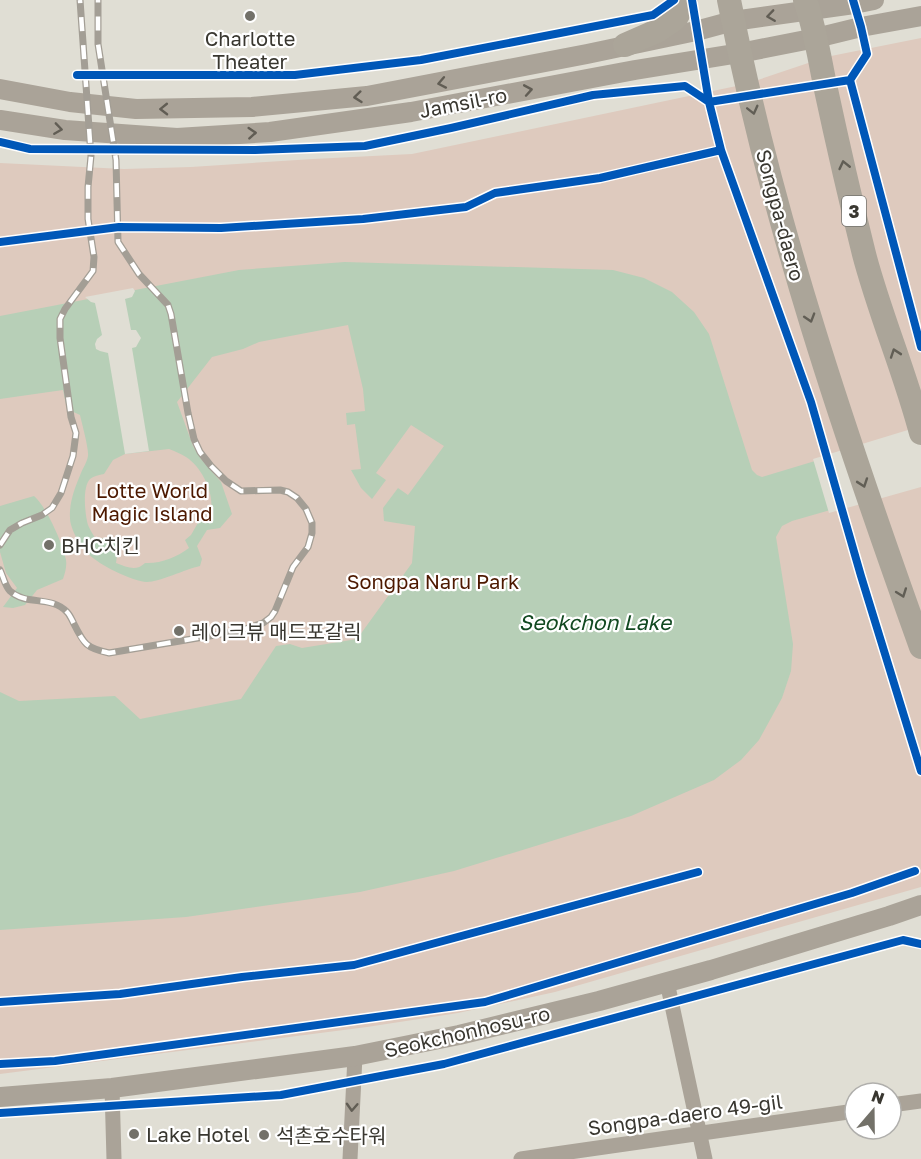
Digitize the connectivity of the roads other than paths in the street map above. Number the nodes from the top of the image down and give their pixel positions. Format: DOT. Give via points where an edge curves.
graph roads {
  1 [pos="686,0"];
  2 [pos="874,0"];
  3 [pos="807,5"];
  4 [pos="731,10"];
  5 [pos="921,16"];
  6 [pos="816,38"];
  7 [pos="625,45"];
  8 [pos="740,53"];
  9 [pos="0,89"];
  10 [pos="0,120"];
  11 [pos="921,433"];
  12 [pos="921,647"];
  13 [pos="921,905"];
  14 [pos="667,982"];
  15 [pos="355,1056"];
  16 [pos="112,1088"];
  17 [pos="0,1097"];
  18 [pos="921,1101"];
  19 [pos="903,1103"];
  20 [pos="843,1113"];
  21 [pos="699,1134"];
  22 [pos="114,1159"];
  23 [pos="350,1159"];
  24 [pos="522,1159"];
  25 [pos="705,1159"];
  1 -- 7 [label="main road" via="676,18"];
  2 -- 3 [label="street, Jamsil-ro"];
  3 -- 4 [label="street, Jamsil-ro, one-way"];
  3 -- 6 [label="main road, 3"];
  4 -- 7 [label="street, Jamsil-ro" via="696,31"];
  4 -- 8 [label="main road, Songpa-daero"];
  5 -- 6 [label="street, Jamsil-ro"];
  6 -- 8 [label="street, Jamsil-ro"];
  11 -- 6 [label="main road, 3, one-way" via="865,255"];
  7 -- 9 [label="street, Jamsil-ro, one-way" via="367,96 252,107 136,110"];
  10 -- 8 [label="street, Jamsil-ro, one-way" via="65,130 177,138 270,132 411,112"];
  8 -- 12 [label="main road, Songpa-daero, one-way" via="781,221 844,428"];
  13 -- 14 [label="street, Seokchonhosu-ro"];
  14 -- 15 [label="street, Seokchonhosu-ro" via="459,1035"];
  14 -- 21 [label="street"];
  15 -- 16 [label="street, Seokchonhosu-ro"];
  15 -- 23 [label="street, one-way"];
  16 -- 17 [label="street, Seokchonhosu-ro"];
  16 -- 22 [label="street"];
  18 -- 19 [label="street"];
  20 -- 21 [label="street, Songpa-daero 49-gil"];
  21 -- 24 [label="street, Songpa-daero 49-gil"];
  21 -- 25 [label="street"];
}
